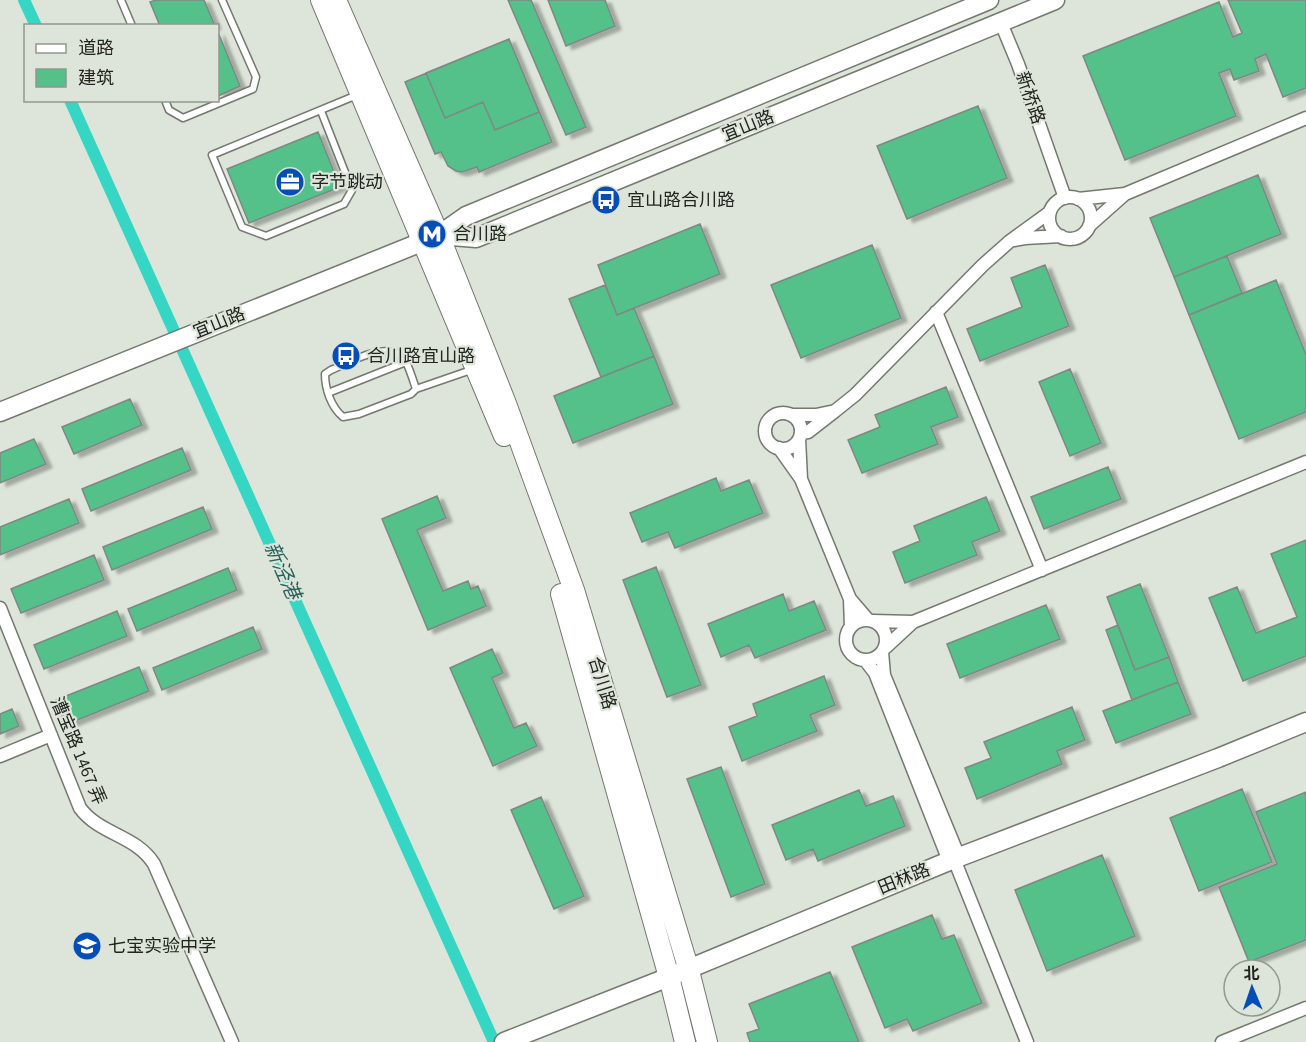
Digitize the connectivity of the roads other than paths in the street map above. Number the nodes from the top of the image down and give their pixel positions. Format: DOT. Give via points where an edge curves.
graph roads {
  1 [pos="121,0"];
  2 [pos="222,0"];
  3 [pos="321,0"];
  4 [pos="336,0"];
  5 [pos="991,0"];
  6 [pos="1055,0"];
  7 [pos="1001,23"];
  8 [pos="131,24"];
  9 [pos="361,94"];
  10 [pos="166,102"];
  11 [pos="321,111"];
  12 [pos="1306,118"];
  13 [pos="1125,194"];
  14 [pos="1065,198"];
  15 [pos="1078,199"];
  16 [pos="1050,212"];
  17 [pos="1089,226"];
  18 [pos="1061,236"];
  19 [pos="431,238"];
  20 [pos="1010,241"];
  21 [pos="936,312"];
  22 [pos="406,362"];
  23 [pos="476,368"];
  24 [pos="416,389"];
  25 [pos="328,393"];
  26 [pos="836,411"];
  27 [pos="0,412"];
  28 [pos="792,415"];
  29 [pos="800,436"];
  30 [pos="779,448"];
  31 [pos="1306,462"];
  32 [pos="801,479"];
  33 [pos="1042,570"];
  34 [pos="850,599"];
  35 [pos="0,608"];
  36 [pos="870,620"];
  37 [pos="913,622"];
  38 [pos="851,627"];
  39 [pos="884,650"];
  40 [pos="865,660"];
  41 [pos="1306,722"];
  42 [pos="51,735"];
  43 [pos="0,756"];
  44 [pos="954,859"];
  45 [pos="688,967"];
  46 [pos="669,977"];
  47 [pos="1306,1008"];
  48 [pos="232,1042"];
  49 [pos="504,1042"];
  50 [pos="685,1042"];
  51 [pos="706,1042"];
  52 [pos="1027,1042"];
  53 [pos="1222,1042"];
  1 -- 8 [label="lane"];
  2 -- 10 [label="lane" via="256,77 253,89 183,118 169,110"];
  3 -- 9 [label="main road, 合川路"];
  4 -- 19 [label="main road, 合川路"];
  5 -- 7 [label="street, 新桥路"];
  5 -- 19 [label="street, 宜山路" via="466,216"];
  6 -- 7 [label="street, 宜山路"];
  7 -- 14 [label="street, 新桥路"];
  7 -- 19 [label="street, 宜山路" via="476,238"];
  9 -- 11 [label="lane"];
  9 -- 19 [label="main road, 合川路"];
  11 -- 11 [label="lane" via="212,155 242,226 266,236 344,204 352,190"];
  12 -- 13 [label="street"];
  13 -- 15 [label="street"];
  13 -- 17 [label="street"];
  14 -- 15 [label="street"];
  14 -- 16 [label="street"];
  15 -- 17 [label="street" via="1088,207"];
  16 -- 18 [label="street" via="1051,226"];
  16 -- 20 [label="street"];
  17 -- 18 [label="street" via="1074,238"];
  18 -- 20 [label="street"];
  19 -- 23 [label="main road, 合川路"];
  19 -- 27 [label="street, 宜山路"];
  19 -- 45 [label="main road, 合川路" via="505,401 574,590"];
  20 -- 21 [label="street"];
  21 -- 26 [label="street"];
  21 -- 33 [label="street"];
  22 -- 24 [label="lane"];
  22 -- 25 [label="lane"];
  22 -- 25 [label="lane" via="400,355 381,350 331,369 325,374"];
  23 -- 24 [label="lane"];
  23 -- 46 [label="main road, 合川路" via="563,600"];
  24 -- 25 [label="lane" via="343,417 336,412"];
  26 -- 28 [label="street"];
  26 -- 29 [label="street"];
  28 -- 29 [label="street" via="799,421"];
  28 -- 30 [label="street" via="777,413 765,426 766,438"];
  29 -- 30 [label="street" via="791,447"];
  29 -- 32 [label="street"];
  30 -- 32 [label="street"];
  31 -- 33 [label="street"];
  32 -- 34 [label="street"];
  33 -- 37 [label="street"];
  34 -- 36 [label="street"];
  34 -- 38 [label="street"];
  35 -- 42 [label="street, 漕宝路 1467 弄"];
  36 -- 37 [label="street"];
  36 -- 38 [label="street"];
  36 -- 39 [label="street" via="886,634"];
  37 -- 39 [label="street"];
  38 -- 40 [label="street" via="846,636 849,650"];
  39 -- 40 [label="street" via="872,660"];
  39 -- 44 [label="street" via="884,675"];
  40 -- 44 [label="street" via="875,673"];
  41 -- 44 [label="street, 田林路"];
  42 -- 43 [label="street"];
  42 -- 48 [label="street, 漕宝路 1467 弄" via="88,819 137,845 154,864"];
  44 -- 45 [label="street, 田林路"];
  44 -- 52 [label="street"];
  45 -- 46 [label="street, 田林路"];
  45 -- 51 [label="main road, 合川路"];
  46 -- 49 [label="street, 田林路"];
  46 -- 50 [label="main road, 合川路"];
  47 -- 53 [label="street"];
}
